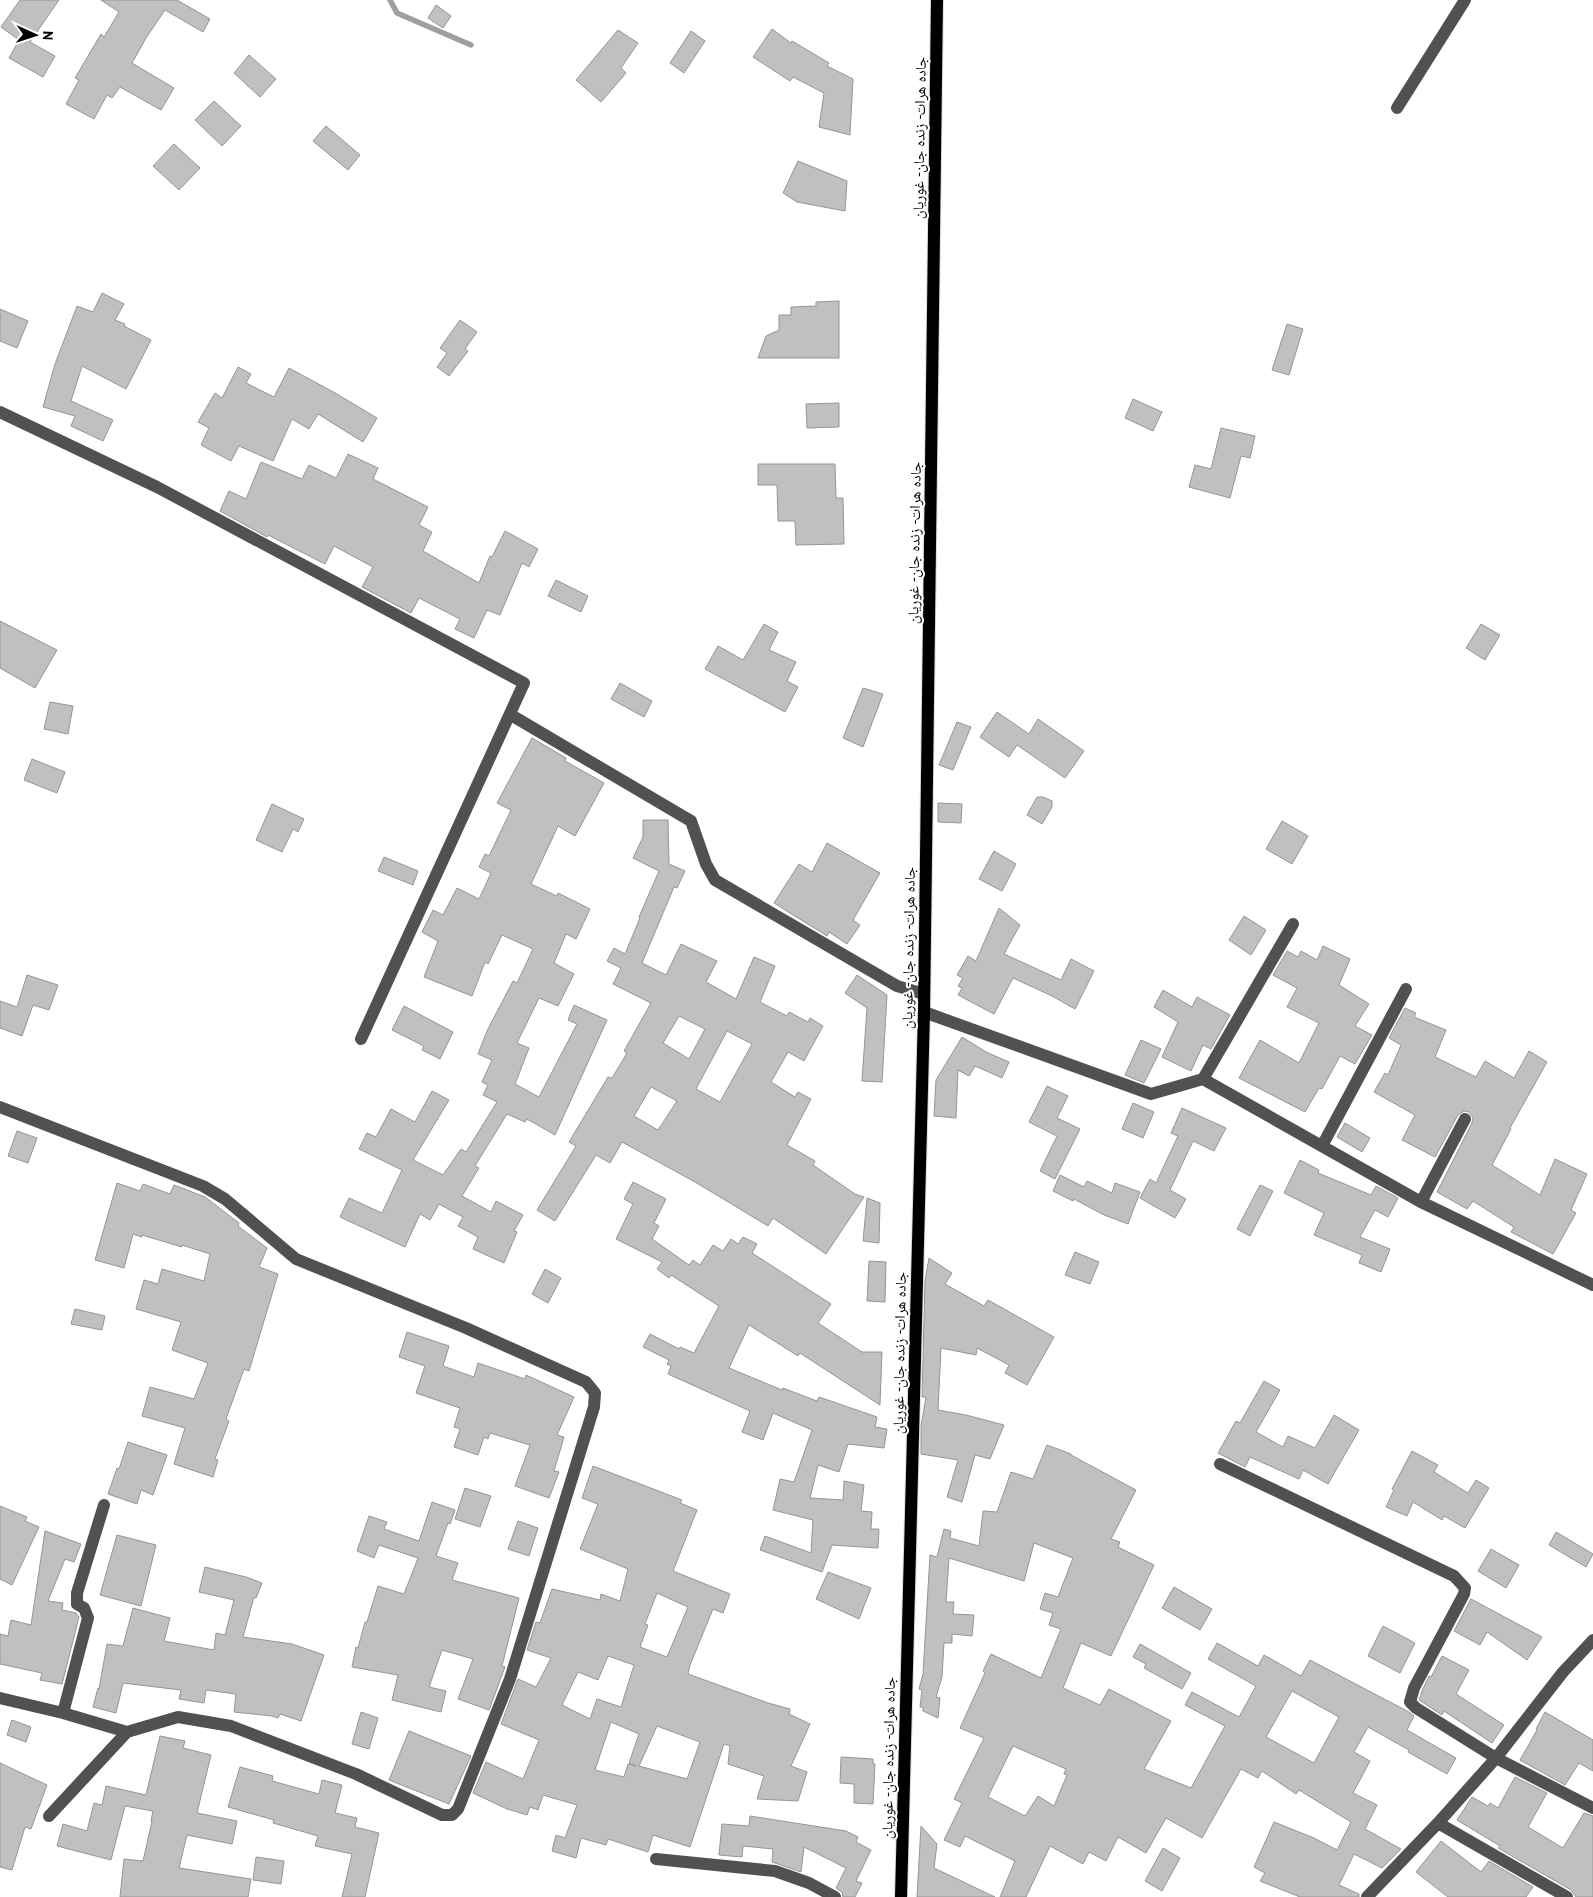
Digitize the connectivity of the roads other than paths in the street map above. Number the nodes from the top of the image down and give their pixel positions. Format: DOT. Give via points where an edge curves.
graph roads {
  1 [pos="937,0"];
  2 [pos="1465,0"];
  3 [pos="1397,108"];
  4 [pos="0,412"];
  5 [pos="511,715"];
  6 [pos="1293,924"];
  7 [pos="1406,989"];
  8 [pos="924,994"];
  9 [pos="924,1012"];
  10 [pos="361,1040"];
  11 [pos="1203,1079"];
  12 [pos="0,1107"];
  13 [pos="1465,1119"];
  14 [pos="1322,1146"];
  15 [pos="1421,1202"];
  16 [pos="1593,1285"];
  17 [pos="1220,1464"];
  18 [pos="104,1505"];
  19 [pos="1593,1640"];
  20 [pos="0,1698"];
  21 [pos="63,1713"];
  22 [pos="127,1732"];
  23 [pos="1496,1758"];
  24 [pos="1593,1808"];
  25 [pos="49,1816"];
  26 [pos="1438,1823"];
  27 [pos="656,1859"];
  28 [pos="835,1897"];
  29 [pos="901,1897"];
  30 [pos="1367,1897"];
  31 [pos="1568,1897"];
  1 -- 8 [label="main road, جاده هرات- زنده جان- غوریان"];
  2 -- 3 [label="street"];
  4 -- 5 [label="street" via="157,487 524,683"];
  5 -- 8 [label="street" via="692,821 706,864 715,880 898,986"];
  5 -- 10 [label="street"];
  6 -- 11 [label="street"];
  7 -- 14 [label="street"];
  8 -- 9 [label="main road, جاده هرات- زنده جان- غوریان"];
  9 -- 11 [label="street" via="1151,1094"];
  9 -- 29 [label="main road, جاده هرات- زنده جان- غوریان"];
  11 -- 14 [label="street"];
  12 -- 22 [label="street" via="203,1186 225,1199 296,1259 466,1328 586,1382 595,1393 594,1407 510,1679 458,1809 452,1815 442,1815 356,1774 231,1726 178,1717"];
  13 -- 15 [label="street"];
  14 -- 15 [label="street"];
  15 -- 16 [label="street"];
  17 -- 23 [label="street" via="1454,1576 1462,1583 1464,1594 1414,1688 1410,1702"];
  18 -- 21 [label="street" via="77,1593 77,1604 84,1608 88,1618"];
  19 -- 23 [label="street" via="1562,1672"];
  20 -- 21 [label="street"];
  21 -- 22 [label="street"];
  22 -- 25 [label="street"];
  23 -- 24 [label="street"];
  23 -- 26 [label="street"];
  26 -- 30 [label="street"];
  26 -- 31 [label="street"];
  27 -- 28 [label="street" via="774,1871 809,1883"];
}
